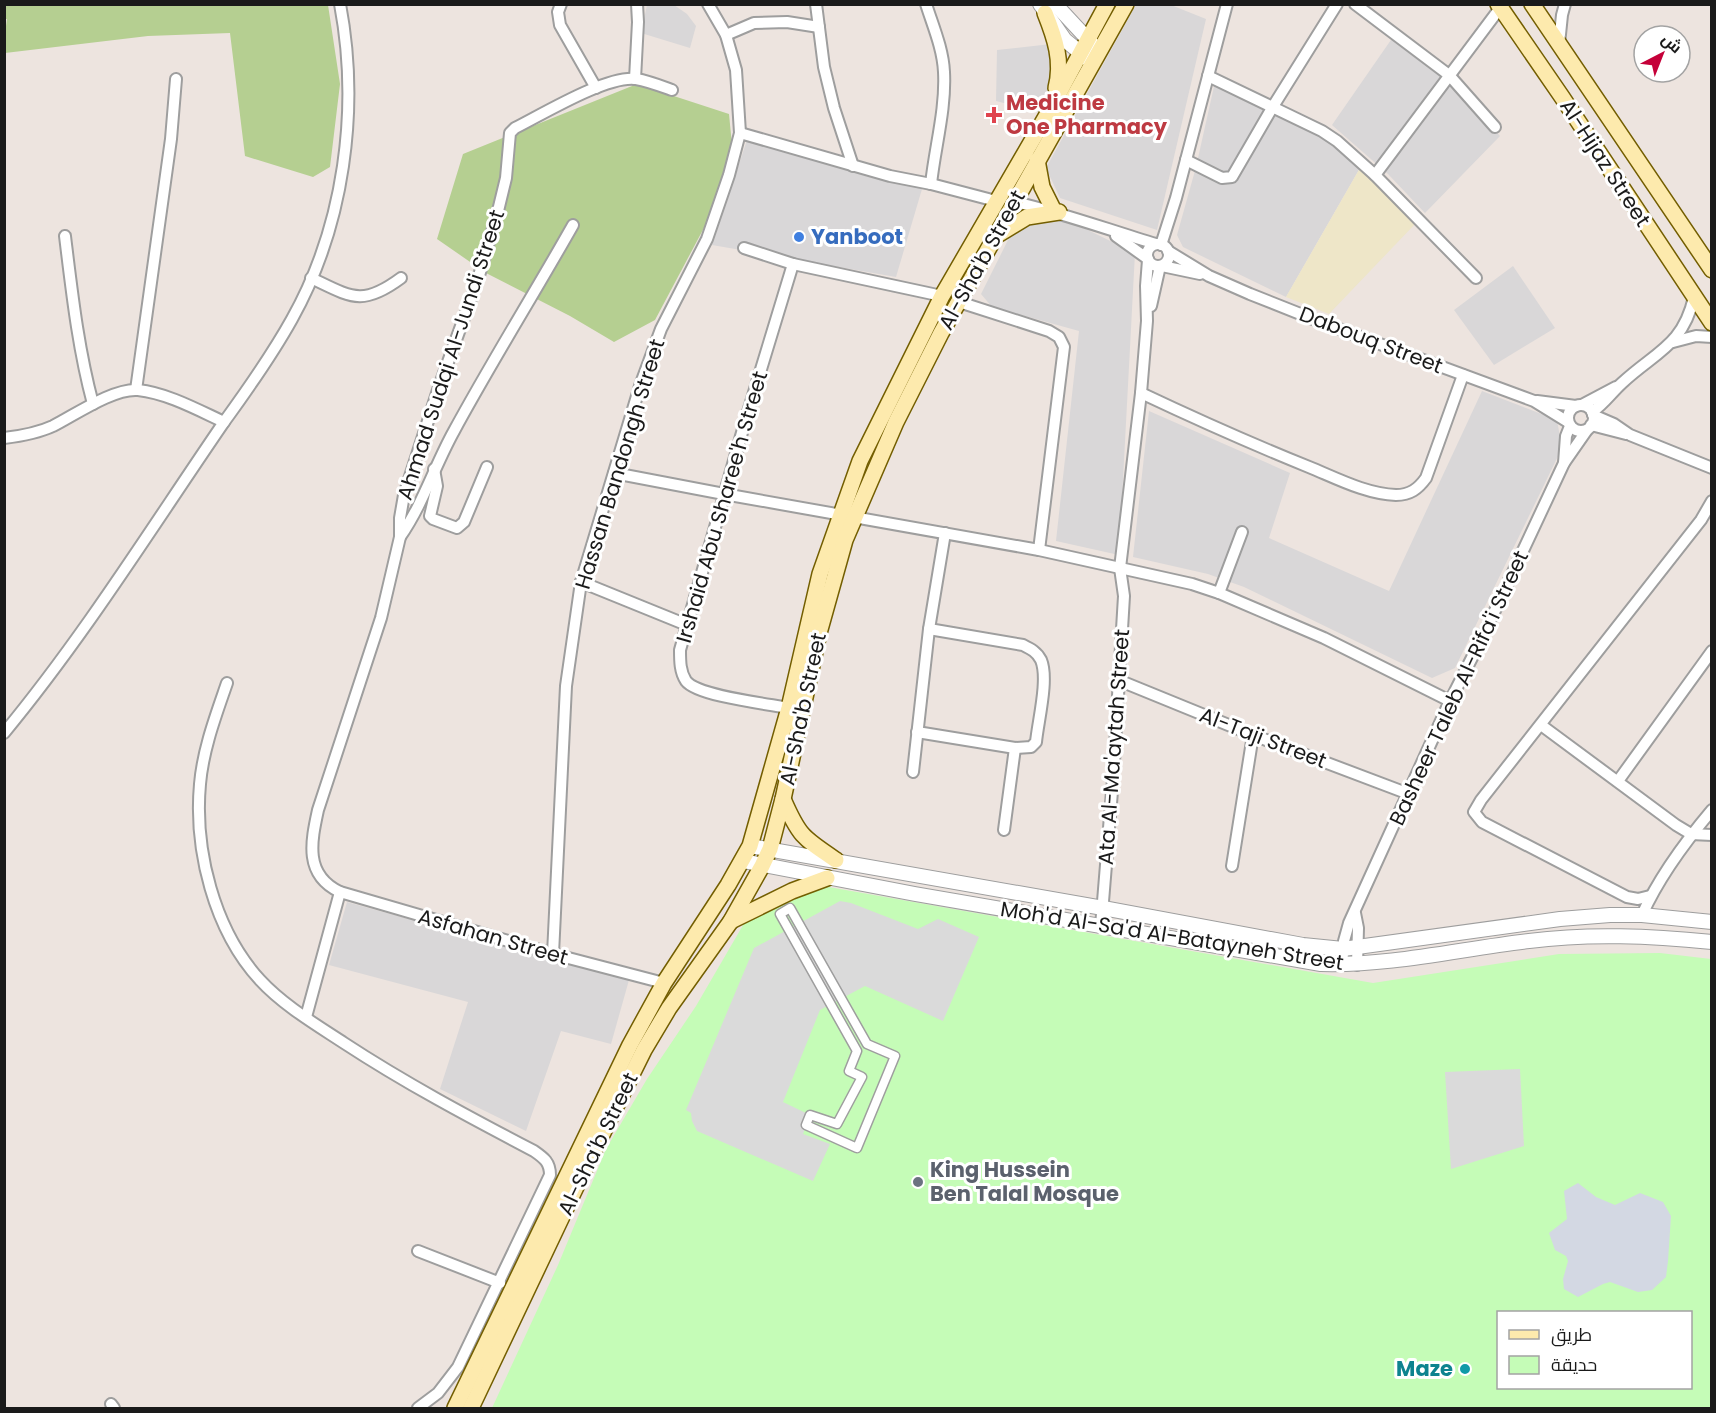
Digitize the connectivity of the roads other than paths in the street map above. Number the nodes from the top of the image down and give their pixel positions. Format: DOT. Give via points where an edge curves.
graph roads {
  1 [pos="340,4"];
  2 [pos="561,4"];
  3 [pos="636,4"];
  4 [pos="708,4"];
  5 [pos="816,4"];
  6 [pos="926,4"];
  7 [pos="1107,4"];
  8 [pos="1126,4"];
  9 [pos="1227,4"];
  10 [pos="1337,4"];
  11 [pos="1355,4"];
  12 [pos="1532,4"];
  13 [pos="1565,4"];
  14 [pos="1499,6"];
  15 [pos="1047,7"];
  16 [pos="819,27"];
  17 [pos="726,35"];
  18 [pos="1559,44"];
  19 [pos="1083,46"];
  20 [pos="1096,56"];
  21 [pos="1449,75"];
  22 [pos="1208,76"];
  23 [pos="176,79"];
  24 [pos="635,79"];
  25 [pos="596,88"];
  26 [pos="672,90"];
  27 [pos="1051,108"];
  28 [pos="1272,108"];
  29 [pos="1496,127"];
  30 [pos="740,133"];
  31 [pos="1037,160"];
  32 [pos="1186,160"];
  33 [pos="853,166"];
  34 [pos="1375,175"];
  35 [pos="931,184"];
  36 [pos="996,201"];
  37 [pos="1015,202"];
  38 [pos="1057,212"];
  39 [pos="573,225"];
  40 [pos="1108,230"];
  41 [pos="65,236"];
  42 [pos="994,238"];
  43 [pos="1162,247"];
  44 [pos="744,248"];
  45 [pos="1148,260"];
  46 [pos="793,264"];
  47 [pos="1161,266"];
  48 [pos="1712,270"];
  49 [pos="1209,276"];
  50 [pos="311,278"];
  51 [pos="401,278"];
  52 [pos="1476,278"];
  53 [pos="942,296"];
  54 [pos="1694,297"];
  55 [pos="959,302"];
  56 [pos="1147,321"];
  57 [pos="1712,323"];
  58 [pos="1712,337"];
  59 [pos="1673,342"];
  60 [pos="1463,375"];
  61 [pos="1620,386"];
  62 [pos="136,390"];
  63 [pos="1141,393"];
  64 [pos="1534,401"];
  65 [pos="93,404"];
  66 [pos="1579,406"];
  67 [pos="1591,421"];
  68 [pos="224,422"];
  69 [pos="1569,424"];
  70 [pos="4,438"];
  71 [pos="1564,463"];
  72 [pos="487,467"];
  73 [pos="1712,468"];
  74 [pos="434,469"];
  75 [pos="614,473"];
  76 [pos="724,494"];
  77 [pos="1712,501"];
  78 [pos="840,514"];
  79 [pos="856,518"];
  80 [pos="1242,532"];
  81 [pos="945,534"];
  82 [pos="400,537"];
  83 [pos="1039,550"];
  84 [pos="1120,568"];
  85 [pos="581,582"];
  86 [pos="1219,593"];
  87 [pos="687,625"];
  88 [pos="929,629"];
  89 [pos="1712,651"];
  90 [pos="1118,680"];
  91 [pos="227,683"];
  92 [pos="1450,701"];
  93 [pos="789,708"];
  94 [pos="1540,725"];
  95 [pos="917,732"];
  96 [pos="4,733"];
  97 [pos="1253,735"];
  98 [pos="1015,748"];
  99 [pos="913,772"];
  100 [pos="1618,781"];
  101 [pos="1409,794"];
  102 [pos="783,799"];
  103 [pos="1712,810"];
  104 [pos="1004,830"];
  105 [pos="1691,834"];
  106 [pos="1712,835"];
  107 [pos="750,846"];
  108 [pos="770,849"];
  109 [pos="836,860"];
  110 [pos="743,861"];
  111 [pos="762,866"];
  112 [pos="1232,866"];
  113 [pos="827,878"];
  114 [pos="325,883"];
  115 [pos="340,892"];
  116 [pos="1650,897"];
  117 [pos="790,908"];
  118 [pos="1103,908"];
  119 [pos="1642,915"];
  120 [pos="731,921"];
  121 [pos="1712,922"];
  122 [pos="1101,926"];
  123 [pos="1712,942"];
  124 [pos="1350,949"];
  125 [pos="553,954"];
  126 [pos="1342,965"];
  127 [pos="1357,965"];
  128 [pos="664,983"];
  129 [pos="306,1017"];
  130 [pos="418,1251"];
  131 [pos="500,1283"];
  132 [pos="478,1377"];
  133 [pos="418,1408"];
  134 [pos="455,1408"];
  135 [pos="471,1408"];
  1 -- 50 [label="street" via="348,73 345,158 334,215"];
  2 -- 25 [label="street" via="561,25"];
  3 -- 24 [label="street"];
  4 -- 17 [label="street, Hassan Bandongh Street"];
  5 -- 16 [label="street"];
  6 -- 35 [label="street" via="944,71"];
  7 -- 19 [label="main road, Al-Sha'b Street"];
  8 -- 20 [label="main road, Al-Sha'b Street"];
  9 -- 22 [label="street"];
  10 -- 28 [label="street"];
  11 -- 21 [label="street"];
  12 -- 18 [label="main road, Al-Hijaz Street"];
  13 -- 18 [label="street"];
  14 -- 21 [label="street"];
  14 -- 54 [label="main road, Al-Hijaz Street"];
  15 -- 19 [label="street" via="1065,40"];
  15 -- 27 [label="main road" via="1059,60"];
  16 -- 17 [label="street" via="787,22 754,23"];
  16 -- 33 [label="street" via="834,108"];
  17 -- 30 [label="street, Hassan Bandongh Street" via="736,70"];
  18 -- 48 [label="main road, Al-Hijaz Street"];
  19 -- 20 [label="street"];
  19 -- 27 [label="main road, Al-Sha'b Street"];
  20 -- 31 [label="main road, Al-Sha'b Street"];
  21 -- 29 [label="street"];
  21 -- 34 [label="street"];
  22 -- 28 [label="street"];
  22 -- 32 [label="street"];
  23 -- 62 [label="street"];
  24 -- 25 [label="street, Ahmad Sudqi Al-Jundi Street"];
  24 -- 26 [label="street, Ahmad Sudqi Al-Jundi Street"];
  25 -- 82 [label="street, Ahmad Sudqi Al-Jundi Street" via="510,133 506,178 497,215 404,495"];
  27 -- 36 [label="main road, Al-Sha'b Street"];
  28 -- 32 [label="street" via="1232,177 1222,178"];
  28 -- 34 [label="street" via="1329,135"];
  30 -- 33 [label="street"];
  30 -- 75 [label="street, Hassan Bandongh Street" via="707,239 655,343"];
  31 -- 37 [label="main road, Al-Sha'b Street"];
  31 -- 38 [label="main road" via="1040,182"];
  32 -- 43 [label="street"];
  33 -- 35 [label="street"];
  34 -- 52 [label="street"];
  35 -- 36 [label="street"];
  36 -- 53 [label="main road, Al-Sha'b Street"];
  37 -- 38 [label="street, Dabouq Street"];
  37 -- 42 [label="main road, Al-Sha'b Street"];
  38 -- 40 [label="street, Dabouq Street"];
  38 -- 42 [label="main road" via="1020,219"];
  39 -- 74 [label="street"];
  40 -- 43 [label="street, Dabouq Street"];
  40 -- 45 [label="street, Dabouq Street"];
  41 -- 65 [label="street" via="75,320"];
  42 -- 55 [label="main road, Al-Sha'b Street"];
  43 -- 45 [label="street" via="1148,249"];
  43 -- 47 [label="street" via="1169,258"];
  43 -- 49 [label="street, Dabouq Street"];
  44 -- 46 [label="street"];
  45 -- 47 [label="street"];
  45 -- 56 [label="street"];
  46 -- 53 [label="street"];
  46 -- 76 [label="street, Irshaid Abu Sharee'h Street"];
  47 -- 49 [label="street, Dabouq Street"];
  47 -- 56 [label="street"];
  49 -- 60 [label="street, Dabouq Street"];
  50 -- 51 [label="street" via="342,292 366,297 384,291"];
  50 -- 68 [label="street" via="292,319"];
  53 -- 78 [label="main road, Al-Sha'b Street" via="860,461"];
  54 -- 57 [label="main road, Al-Hijaz Street"];
  54 -- 59 [label="street, Basheer Taleb Al-Rifa'i Street"];
  55 -- 79 [label="main road, Al-Sha'b Street" via="896,422"];
  55 -- 83 [label="street" via="1049,331 1059,337 1064,347"];
  56 -- 63 [label="street, Ata Al-Ma'aytah Street"];
  58 -- 59 [label="street, Basheer Taleb Al-Rifa'i Street" via="1696,336"];
  59 -- 61 [label="street, Basheer Taleb Al-Rifa'i Street"];
  60 -- 63 [label="street" via="1426,478 1414,491 1396,495 1353,485"];
  60 -- 64 [label="street, Dabouq Street"];
  61 -- 66 [label="street, Basheer Taleb Al-Rifa'i Street"];
  61 -- 67 [label="street, Basheer Taleb Al-Rifa'i Street"];
  62 -- 65 [label="street"];
  62 -- 68 [label="street"];
  63 -- 84 [label="street, Ata Al-Ma'aytah Street"];
  64 -- 66 [label="street, Dabouq Street"];
  64 -- 69 [label="street, Dabouq Street"];
  65 -- 70 [label="street" via="51,427"];
  66 -- 67 [label="street"];
  66 -- 69 [label="street, Basheer Taleb Al-Rifa'i Street" via="1569,413"];
  67 -- 69 [label="street, Dabouq Street" via="1580,431"];
  67 -- 71 [label="street, Basheer Taleb Al-Rifa'i Street"];
  67 -- 73 [label="street"];
  68 -- 96 [label="street" via="91,618"];
  69 -- 71 [label="street, Basheer Taleb Al-Rifa'i Street"];
  71 -- 92 [label="street, Basheer Taleb Al-Rifa'i Street"];
  72 -- 74 [label="street" via="464,522 457,528 430,516 437,486"];
  74 -- 82 [label="street"];
  75 -- 76 [label="street"];
  75 -- 85 [label="street, Hassan Bandongh Street"];
  76 -- 78 [label="street"];
  76 -- 87 [label="street, Irshaid Abu Sharee'h Street"];
  77 -- 94 [label="street"];
  78 -- 79 [label="street"];
  78 -- 93 [label="main road, Al-Sha'b Street" via="813,601"];
  79 -- 81 [label="street"];
  79 -- 102 [label="main road, Al-Sha'b Street" via="845,540 826,605"];
  80 -- 86 [label="street"];
  81 -- 83 [label="street"];
  81 -- 88 [label="street"];
  82 -- 114 [label="street, Ahmad Sudqi Al-Jundi Street" via="381,618 316,818 313,859"];
  83 -- 84 [label="street"];
  84 -- 86 [label="street"];
  84 -- 90 [label="street, Ata Al-Ma'aytah Street" via="1124,596"];
  85 -- 87 [label="street"];
  85 -- 125 [label="street, Hassan Bandongh Street" via="566,686"];
  86 -- 92 [label="street" via="1333,642"];
  87 -- 93 [label="street, Irshaid Abu Sharee'h Street" via="680,650 681,668 693,688"];
  88 -- 95 [label="street"];
  88 -- 98 [label="street" via="1023,645 1040,658 1043,681 1036,742 1031,747"];
  89 -- 100 [label="street"];
  90 -- 97 [label="street, Al-Taji Street"];
  90 -- 118 [label="street, Ata Al-Ma'aytah Street"];
  91 -- 129 [label="street" via="200,782 201,830 208,871 219,913 245,961 274,993"];
  92 -- 101 [label="street, Basheer Taleb Al-Rifa'i Street"];
  93 -- 107 [label="main road, Al-Sha'b Street"];
  94 -- 100 [label="street"];
  94 -- 116 [label="street" via="1474,812 1491,827 1627,897"];
  95 -- 98 [label="street"];
  95 -- 99 [label="street"];
  97 -- 101 [label="street, Al-Taji Street"];
  97 -- 112 [label="street"];
  98 -- 104 [label="street"];
  100 -- 105 [label="street"];
  101 -- 124 [label="street, Basheer Taleb Al-Rifa'i Street" via="1355,913"];
  102 -- 108 [label="main road, Al-Sha'b Street"];
  102 -- 109 [label="main road" via="798,831"];
  103 -- 105 [label="street"];
  105 -- 106 [label="street"];
  105 -- 116 [label="street"];
  107 -- 108 [label="street, Moh'd Al-Sa'd Al-Batayneh Street"];
  107 -- 110 [label="main road, Al-Sha'b Street"];
  108 -- 109 [label="street, Moh'd Al-Sa'd Al-Batayneh Street"];
  108 -- 111 [label="main road, Al-Sha'b Street"];
  109 -- 118 [label="street, Moh'd Al-Sa'd Al-Batayneh Street"];
  110 -- 111 [label="street, Moh'd Al-Sa'd Al-Batayneh Street"];
  110 -- 128 [label="main road, Al-Sha'b Street"];
  111 -- 113 [label="street, Moh'd Al-Sa'd Al-Batayneh Street"];
  111 -- 120 [label="main road, Al-Sha'b Street"];
  113 -- 120 [label="main road"];
  113 -- 122 [label="street, Moh'd Al-Sa'd Al-Batayneh Street"];
  114 -- 115 [label="street, Asfahan Street"];
  115 -- 125 [label="street, Asfahan Street"];
  115 -- 129 [label="street"];
  116 -- 119 [label="street"];
  117 -- 117 [label="street" via="780,914 857,1051 849,1071 862,1077 837,1124 810,1115 806,1125 857,1148 895,1056 867,1044"];
  118 -- 122 [label="street, Ata Al-Ma'aytah Street"];
  118 -- 124 [label="street, Moh'd Al-Sa'd Al-Batayneh Street" via="1304,945"];
  119 -- 121 [label="street, Moh'd Al-Sa'd Al-Batayneh Street"];
  119 -- 124 [label="street, Moh'd Al-Sa'd Al-Batayneh Street" via="1560,919"];
  120 -- 132 [label="main road, Al-Sha'b Street" via="644,1050"];
  122 -- 126 [label="street, Moh'd Al-Sa'd Al-Batayneh Street"];
  123 -- 127 [label="street, Moh'd Al-Sa'd Al-Batayneh Street" via="1575,936"];
  124 -- 126 [label="street, Basheer Taleb Al-Rifa'i Street"];
  124 -- 127 [label="street, Basheer Taleb Al-Rifa'i Street"];
  125 -- 128 [label="street, Asfahan Street"];
  126 -- 127 [label="street, Moh'd Al-Sa'd Al-Batayneh Street"];
  128 -- 132 [label="main road, Al-Sha'b Street" via="630,1045"];
  129 -- 131 [label="street" via="397,1077 534,1151 548,1163 550,1175"];
  130 -- 131 [label="street"];
  131 -- 133 [label="street" via="454,1374"];
  132 -- 134 [label="main road, Al-Sha'b Street"];
  132 -- 135 [label="main road, Al-Sha'b Street"];
}
